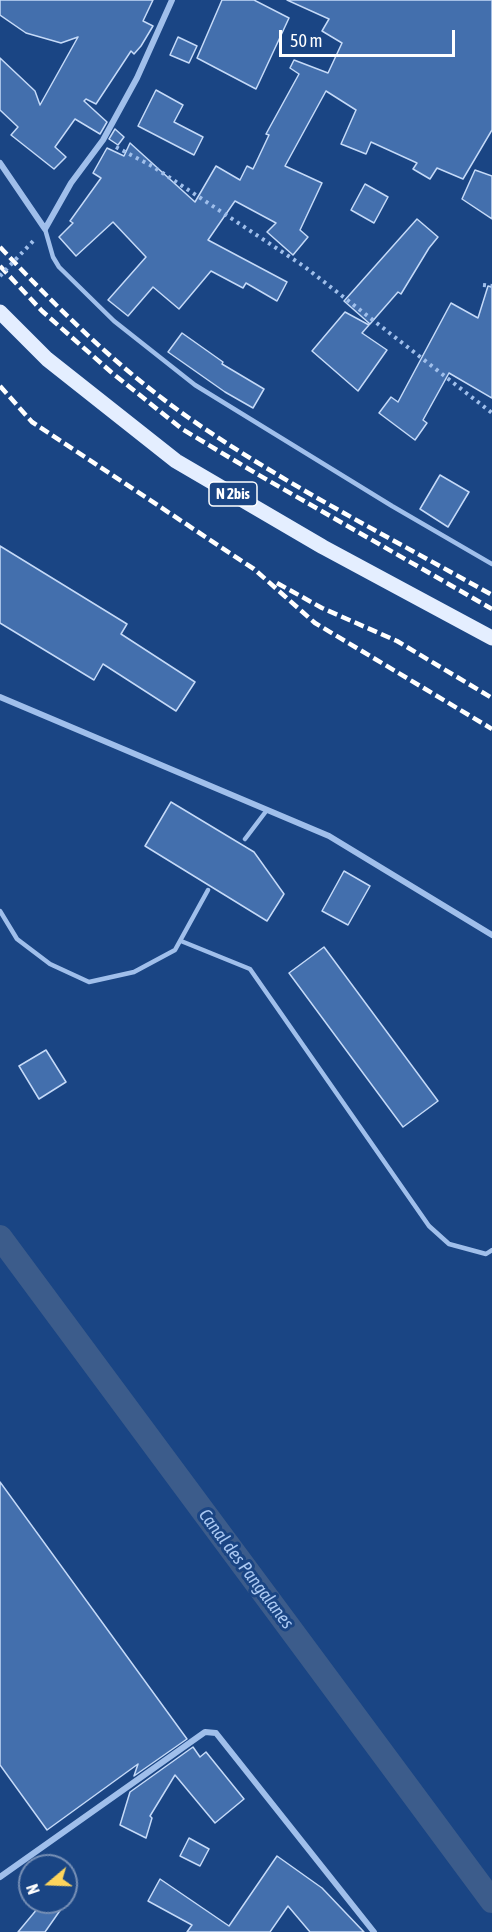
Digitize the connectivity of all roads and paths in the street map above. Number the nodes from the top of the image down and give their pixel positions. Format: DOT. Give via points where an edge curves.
graph roads {
  1 [pos="172,0"];
  2 [pos="103,140"];
  3 [pos="0,163"];
  4 [pos="45,228"];
  5 [pos="36,238"];
  6 [pos="0,276"];
  7 [pos="483,285"];
  8 [pos="492,286"];
  9 [pos="0,312"];
  10 [pos="492,413"];
  11 [pos="492,564"];
  12 [pos="492,638"];
  13 [pos="0,698"];
  14 [pos="267,810"];
  15 [pos="245,839"];
  16 [pos="208,890"];
  17 [pos="0,911"];
  18 [pos="492,935"];
  19 [pos="181,941"];
  20 [pos="492,1250"];
  21 [pos="0,1877"];
  22 [pos="374,1932"];
  1 -- 2 [label="street" via="137,78"];
  2 -- 4 [label="street"];
  2 -- 10 [label="path" via="152,166 306,267"];
  3 -- 4 [label="street"];
  4 -- 11 [label="lane" via="59,267 114,321 195,385"];
  5 -- 6 [label="path, bridge"];
  7 -- 8 [label="path"];
  9 -- 12 [label="main road, N 2bis" via="47,359 176,461 323,547"];
  13 -- 14 [label="street"];
  14 -- 15 [label="lane"];
  14 -- 18 [label="street" via="328,836"];
  16 -- 19 [label="lane"];
  17 -- 19 [label="lane" via="17,939 50,964 89,982 134,972 175,950"];
  19 -- 20 [label="lane" via="250,969 429,1226 449,1244 486,1254"];
  21 -- 22 [label="street" via="205,1732 216,1733"];
}
